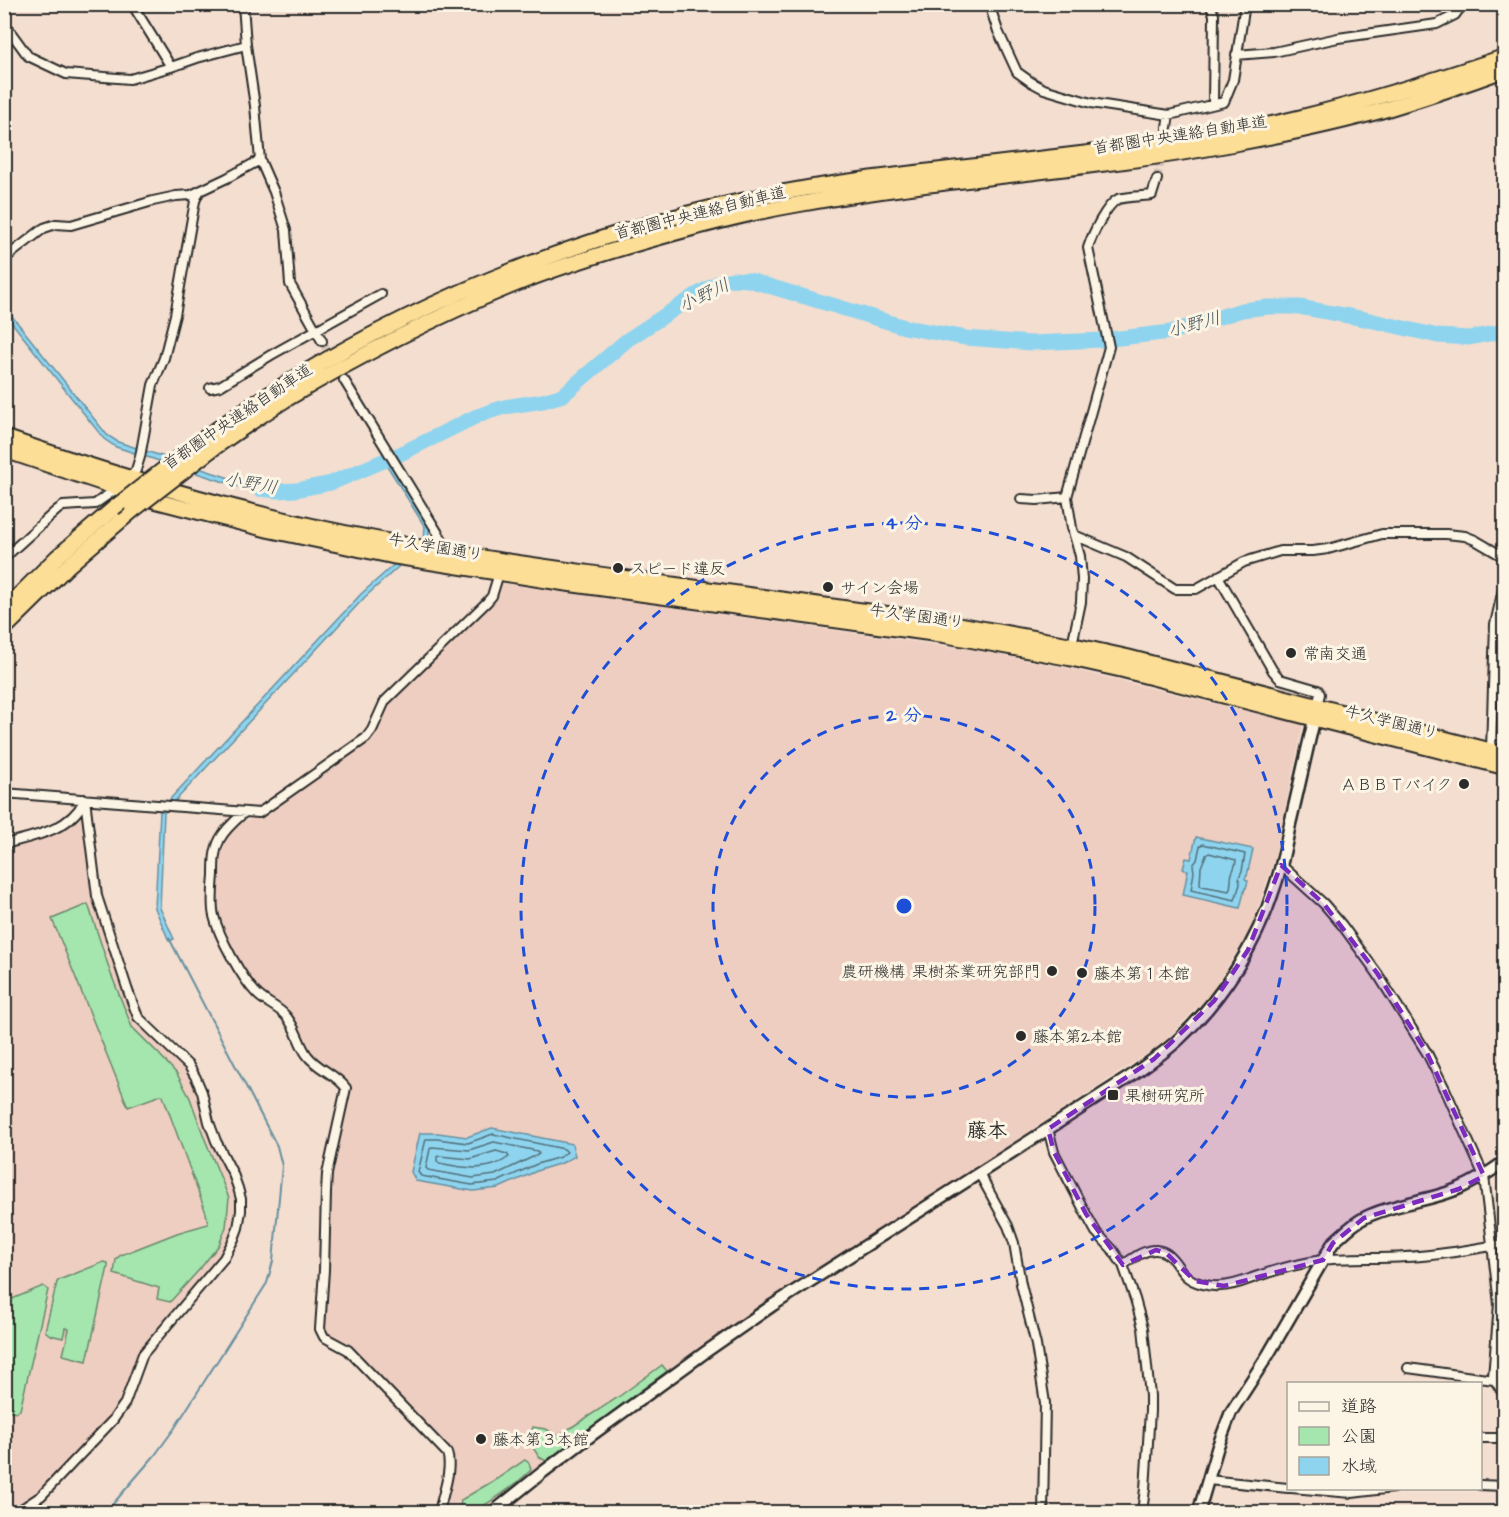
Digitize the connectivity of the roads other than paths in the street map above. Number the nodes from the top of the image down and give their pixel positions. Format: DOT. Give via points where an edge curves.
graph roads {
  1 [pos="132,4"];
  2 [pos="243,4"];
  3 [pos="989,4"];
  4 [pos="1210,4"];
  5 [pos="1245,4"];
  6 [pos="1462,4"];
  7 [pos="4,23"];
  8 [pos="246,45"];
  9 [pos="1236,55"];
  10 [pos="1504,57"];
  11 [pos="171,67"];
  12 [pos="1504,70"];
  13 [pos="1213,104"];
  14 [pos="1169,115"];
  15 [pos="1167,127"];
  16 [pos="260,160"];
  17 [pos="1157,179"];
  18 [pos="199,192"];
  19 [pos="4,259"];
  20 [pos="381,294"];
  21 [pos="315,330"];
  22 [pos="322,341"];
  23 [pos="344,380"];
  24 [pos="210,388"];
  25 [pos="4,437"];
  26 [pos="4,450"];
  27 [pos="129,479"];
  28 [pos="117,488"];
  29 [pos="1067,497"];
  30 [pos="1022,499"];
  31 [pos="1074,535"];
  32 [pos="450,553"];
  33 [pos="1504,557"];
  34 [pos="4,558"];
  35 [pos="500,567"];
  36 [pos="1218,576"];
  37 [pos="1504,585"];
  38 [pos="4,610"];
  39 [pos="4,629"];
  40 [pos="1072,645"];
  41 [pos="1316,712"];
  42 [pos="1491,750"];
  43 [pos="1504,754"];
  44 [pos="1504,767"];
  45 [pos="4,793"];
  46 [pos="85,800"];
  47 [pos="245,812"];
  48 [pos="4,844"];
  49 [pos="1281,865"];
  50 [pos="1048,1129"];
  51 [pos="1504,1162"];
  52 [pos="979,1173"];
  53 [pos="1484,1176"];
  54 [pos="1504,1244"];
  55 [pos="1493,1246"];
  56 [pos="1323,1260"];
  57 [pos="1123,1265"];
  58 [pos="1408,1368"];
  59 [pos="1494,1380"];
  60 [pos="1504,1395"];
  61 [pos="1482,1438"];
  62 [pos="1504,1438"];
  63 [pos="1208,1480"];
  64 [pos="1482,1485"];
  65 [pos="1504,1486"];
  66 [pos="1287,1488"];
  67 [pos="1315,1490"];
  68 [pos="1377,1490"];
  69 [pos="17,1512"];
  70 [pos="439,1512"];
  71 [pos="493,1512"];
  72 [pos="1043,1512"];
  73 [pos="1142,1512"];
  74 [pos="1196,1512"];
  1 -- 11 [label="street"];
  2 -- 8 [label="street"];
  3 -- 14 [label="street" via="1017,72 1031,82 1091,103"];
  4 -- 13 [label="street" via="1214,15"];
  5 -- 9 [label="street"];
  6 -- 9 [label="street" via="1455,15 1437,24"];
  7 -- 11 [label="street" via="28,56 66,74 130,79"];
  8 -- 11 [label="street"];
  8 -- 16 [label="street"];
  9 -- 13 [label="street" via="1233,80 1224,102"];
  10 -- 38 [label="highway, 首都圏中央連絡自動車道, bridge" via="1295,119 1060,157 797,189 687,214 538,260 448,297 272,391 114,508"];
  12 -- 39 [label="highway, 首都圏中央連絡自動車道, bridge" via="1386,109 1296,132 1146,158 799,204 709,224 554,269 394,339 282,402 132,511"];
  13 -- 14 [label="street"];
  14 -- 15 [label="street"];
  16 -- 18 [label="street"];
  16 -- 21 [label="street" via="286,230 290,284"];
  17 -- 29 [label="street" via="1152,195 1118,200 1105,212 1088,248 1109,347"];
  18 -- 19 [label="street" via="72,225 44,228"];
  18 -- 27 [label="street" via="175,315 153,385 140,457"];
  20 -- 21 [label="street"];
  21 -- 22 [label="street"];
  21 -- 24 [label="street" via="220,387"];
  23 -- 32 [label="street"];
  25 -- 27 [label="highway, 牛久学園通り"];
  26 -- 28 [label="highway, 牛久学園通り"];
  27 -- 28 [label="street"];
  27 -- 32 [label="highway, 牛久学園通り" via="281,519"];
  28 -- 34 [label="street" via="95,504 63,506"];
  28 -- 35 [label="highway, 牛久学園通り" via="210,515 392,556"];
  29 -- 30 [label="street"];
  29 -- 31 [label="street"];
  31 -- 36 [label="street" via="1126,557 1175,589 1196,589"];
  31 -- 40 [label="street" via="1080,556 1082,602"];
  32 -- 35 [label="highway, 牛久学園通り"];
  33 -- 36 [label="street" via="1465,536 1382,534 1328,549 1280,551 1244,562"];
  35 -- 40 [label="highway, 牛久学園通り" via="945,622"];
  35 -- 41 [label="highway, 牛久学園通り" via="1012,647"];
  35 -- 47 [label="street" via="492,596 385,701 366,738 259,813"];
  36 -- 41 [label="street" via="1280,679 1318,690"];
  37 -- 42 [label="street" via="1495,624"];
  40 -- 41 [label="highway, 牛久学園通り" via="1173,668"];
  41 -- 42 [label="highway, 牛久学園通り"];
  41 -- 44 [label="highway, 牛久学園通り"];
  41 -- 49 [label="street"];
  42 -- 43 [label="highway, 牛久学園通り"];
  45 -- 46 [label="street"];
  46 -- 47 [label="street"];
  46 -- 48 [label="street" via="61,825"];
  46 -- 69 [label="street" via="97,896 128,991 138,1017 189,1066 196,1078 216,1141 238,1188 241,1211 231,1247 143,1354 125,1403 114,1420 41,1496"];
  47 -- 70 [label="street" via="225,831 217,846 213,914 222,938 255,992 285,1014 307,1056 346,1088 327,1174 320,1329 324,1337 348,1350 447,1453 448,1470"];
  49 -- 50 [label="street" via="1269,906 1248,950 1214,1001 1178,1040 1154,1059"];
  49 -- 53 [label="street" via="1324,904 1383,982 1427,1053"];
  50 -- 52 [label="street"];
  50 -- 57 [label="street" via="1054,1152 1086,1214"];
  51 -- 53 [label="street"];
  52 -- 71 [label="street" via="716,1344"];
  52 -- 72 [label="street" via="1014,1243 1036,1344 1045,1402"];
  53 -- 55 [label="street"];
  53 -- 56 [label="street" via="1459,1189 1364,1218 1333,1243"];
  54 -- 55 [label="street"];
  55 -- 56 [label="street" via="1406,1257"];
  55 -- 59 [label="street" via="1499,1304"];
  56 -- 57 [label="street" via="1212,1287 1185,1276 1166,1253 1155,1250"];
  56 -- 63 [label="street" via="1231,1412"];
  57 -- 73 [label="street" via="1143,1328 1150,1396"];
  58 -- 59 [label="street"];
  59 -- 60 [label="street"];
  61 -- 62 [label="street"];
  63 -- 66 [label="street"];
  63 -- 74 [label="street"];
  64 -- 65 [label="street"];
  67 -- 68 [label="street"];
}
